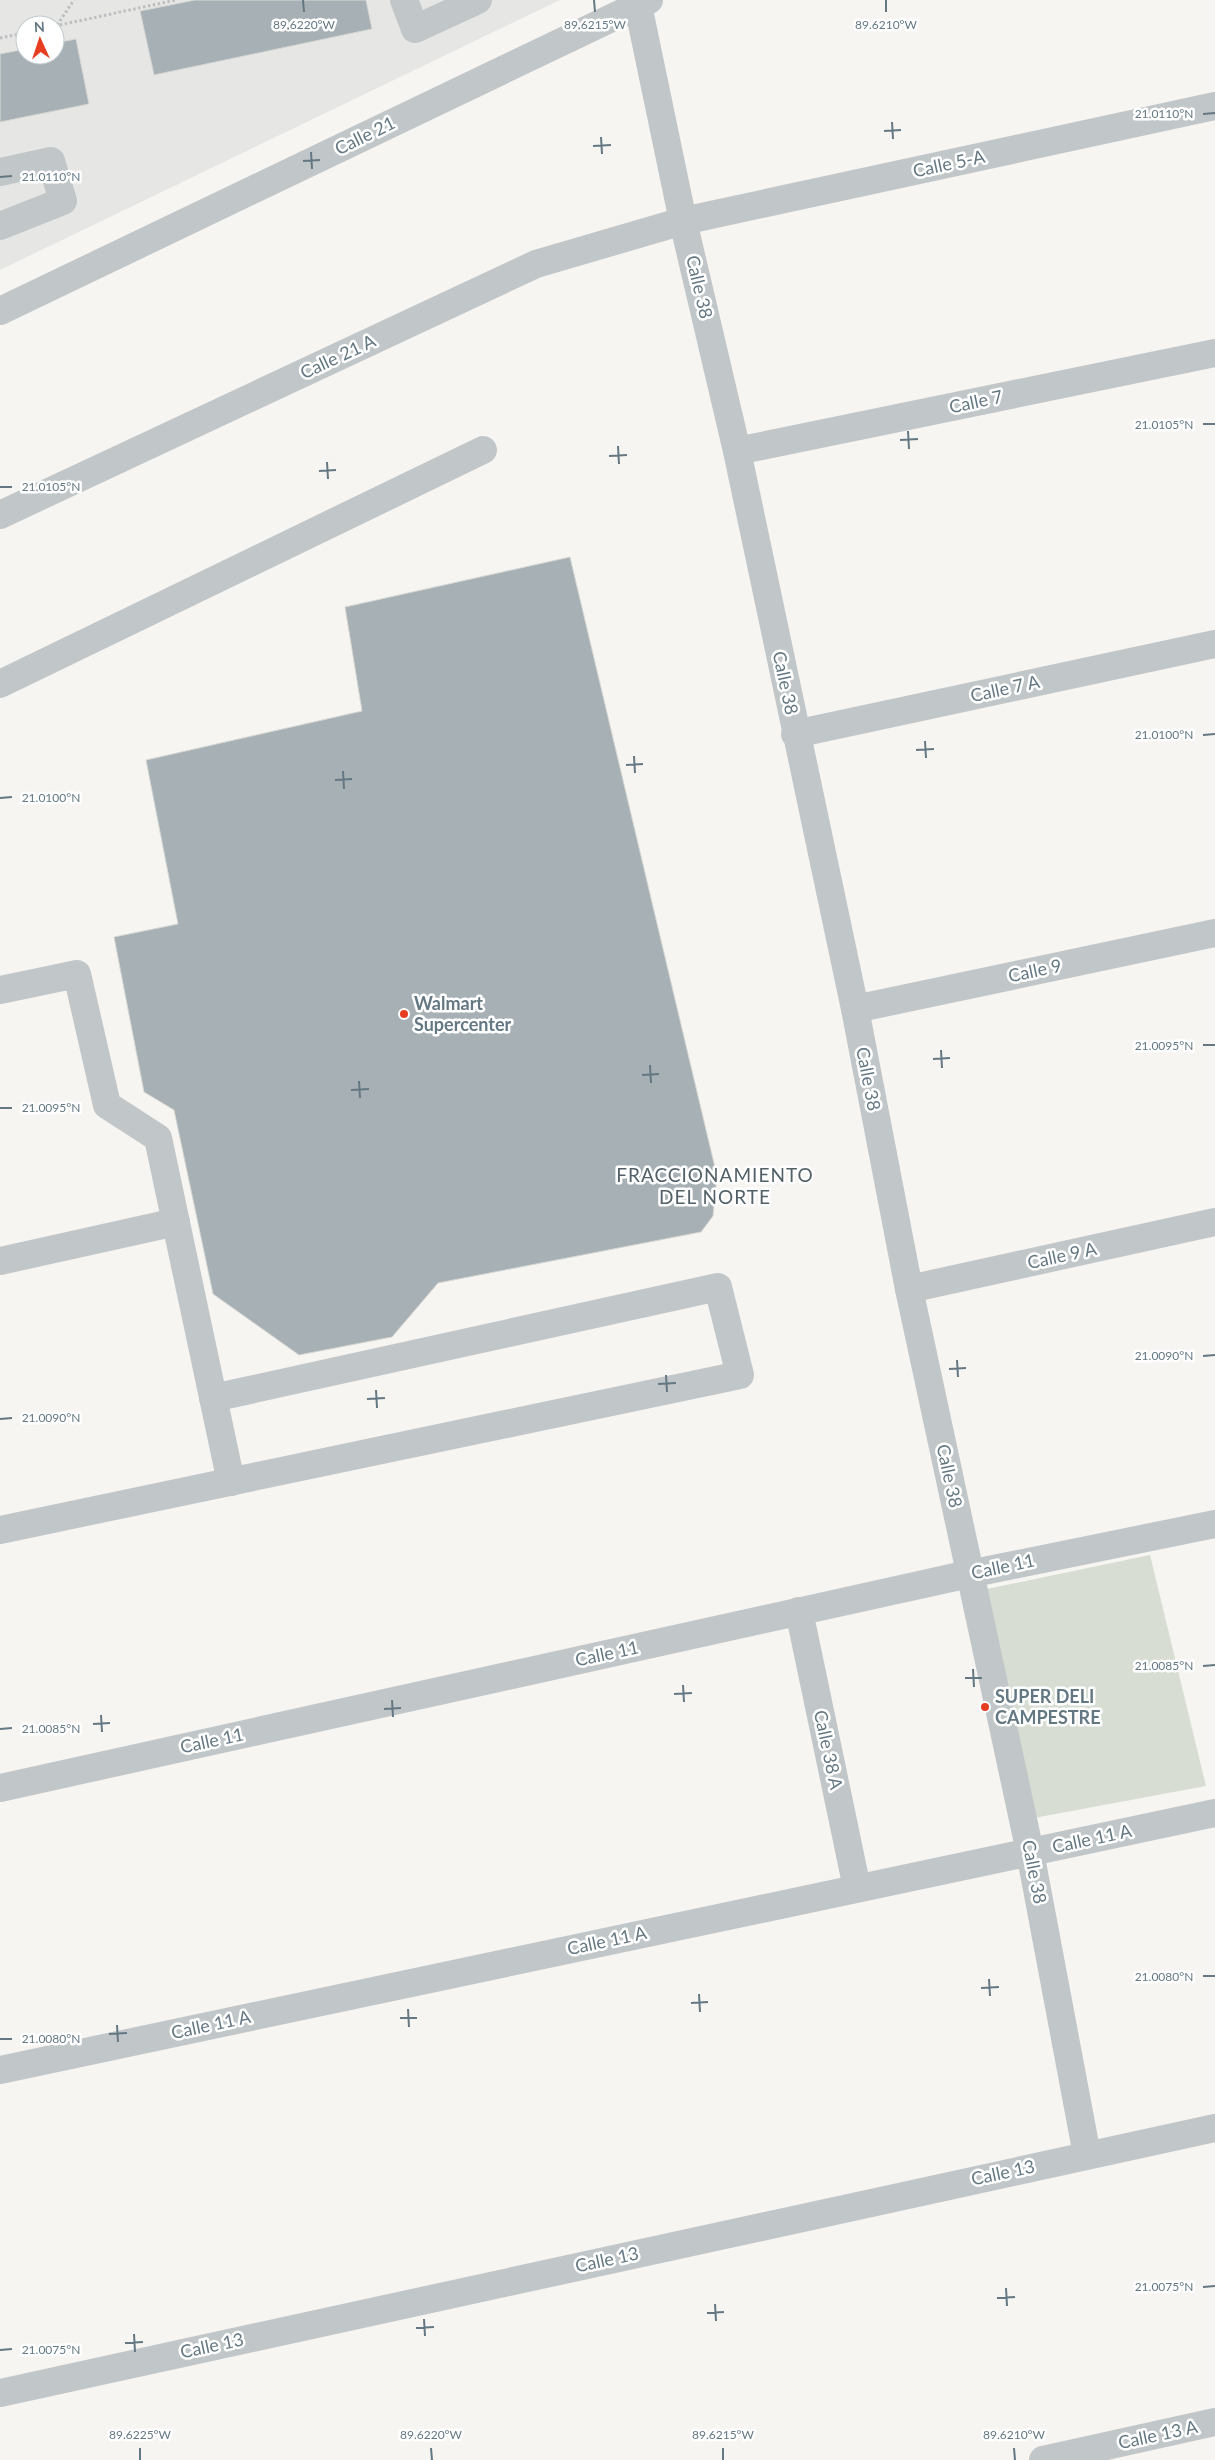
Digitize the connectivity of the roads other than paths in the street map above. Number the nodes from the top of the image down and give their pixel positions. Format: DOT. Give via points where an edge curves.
graph roads {
  1 [pos="404,0"];
  2 [pos="478,0"];
  3 [pos="643,3"];
  4 [pos="1215,106"];
  5 [pos="0,172"];
  6 [pos="684,221"];
  7 [pos="0,226"];
  8 [pos="0,311"];
  9 [pos="1215,353"];
  10 [pos="483,450"];
  11 [pos="737,451"];
  12 [pos="0,515"];
  13 [pos="1215,644"];
  14 [pos="0,684"];
  15 [pos="795,734"];
  16 [pos="1215,933"];
  17 [pos="0,990"];
  18 [pos="855,1009"];
  19 [pos="176,1222"];
  20 [pos="1215,1222"];
  21 [pos="0,1261"];
  22 [pos="909,1289"];
  23 [pos="214,1398"];
  24 [pos="231,1482"];
  25 [pos="1215,1524"];
  26 [pos="0,1530"];
  27 [pos="970,1574"];
  28 [pos="800,1611"];
  29 [pos="0,1788"];
  30 [pos="1215,1813"];
  31 [pos="1030,1852"];
  32 [pos="856,1888"];
  33 [pos="0,2070"];
  34 [pos="1215,2128"];
  35 [pos="1087,2155"];
  36 [pos="0,2393"];
  37 [pos="1215,2422"];
  38 [pos="1043,2460"];
  1 -- 2 [label="street" via="415,29"];
  3 -- 6 [label="street, Calle 38"];
  3 -- 8 [label="street, Calle 21"];
  4 -- 6 [label="street, Calle 5-A"];
  5 -- 7 [label="street" via="51,161 63,201"];
  6 -- 11 [label="street, Calle 38"];
  6 -- 12 [label="street, Calle 21 A" via="536,264"];
  9 -- 11 [label="street, Calle 7"];
  10 -- 14 [label="street"];
  11 -- 15 [label="street, Calle 38"];
  13 -- 15 [label="street, Calle 7 A"];
  15 -- 18 [label="street, Calle 38"];
  16 -- 18 [label="street, Calle 9"];
  17 -- 19 [label="street" via="77,974 107,1105 158,1138"];
  18 -- 22 [label="street, Calle 38"];
  19 -- 21 [label="street"];
  19 -- 23 [label="street"];
  20 -- 22 [label="street, Calle 9 A"];
  22 -- 27 [label="street, Calle 38"];
  23 -- 24 [label="street"];
  23 -- 24 [label="street" via="718,1287 740,1375"];
  24 -- 26 [label="street"];
  25 -- 27 [label="street, Calle 11"];
  27 -- 28 [label="street, Calle 11"];
  27 -- 31 [label="street, Calle 38"];
  28 -- 29 [label="street, Calle 11"];
  28 -- 32 [label="street, Calle 38 A"];
  30 -- 31 [label="street, Calle 11 A"];
  31 -- 32 [label="street, Calle 11 A"];
  31 -- 35 [label="street, Calle 38"];
  32 -- 33 [label="street, Calle 11 A"];
  34 -- 35 [label="street, Calle 13"];
  35 -- 36 [label="street, Calle 13"];
  37 -- 38 [label="street, Calle 13 A"];
}
